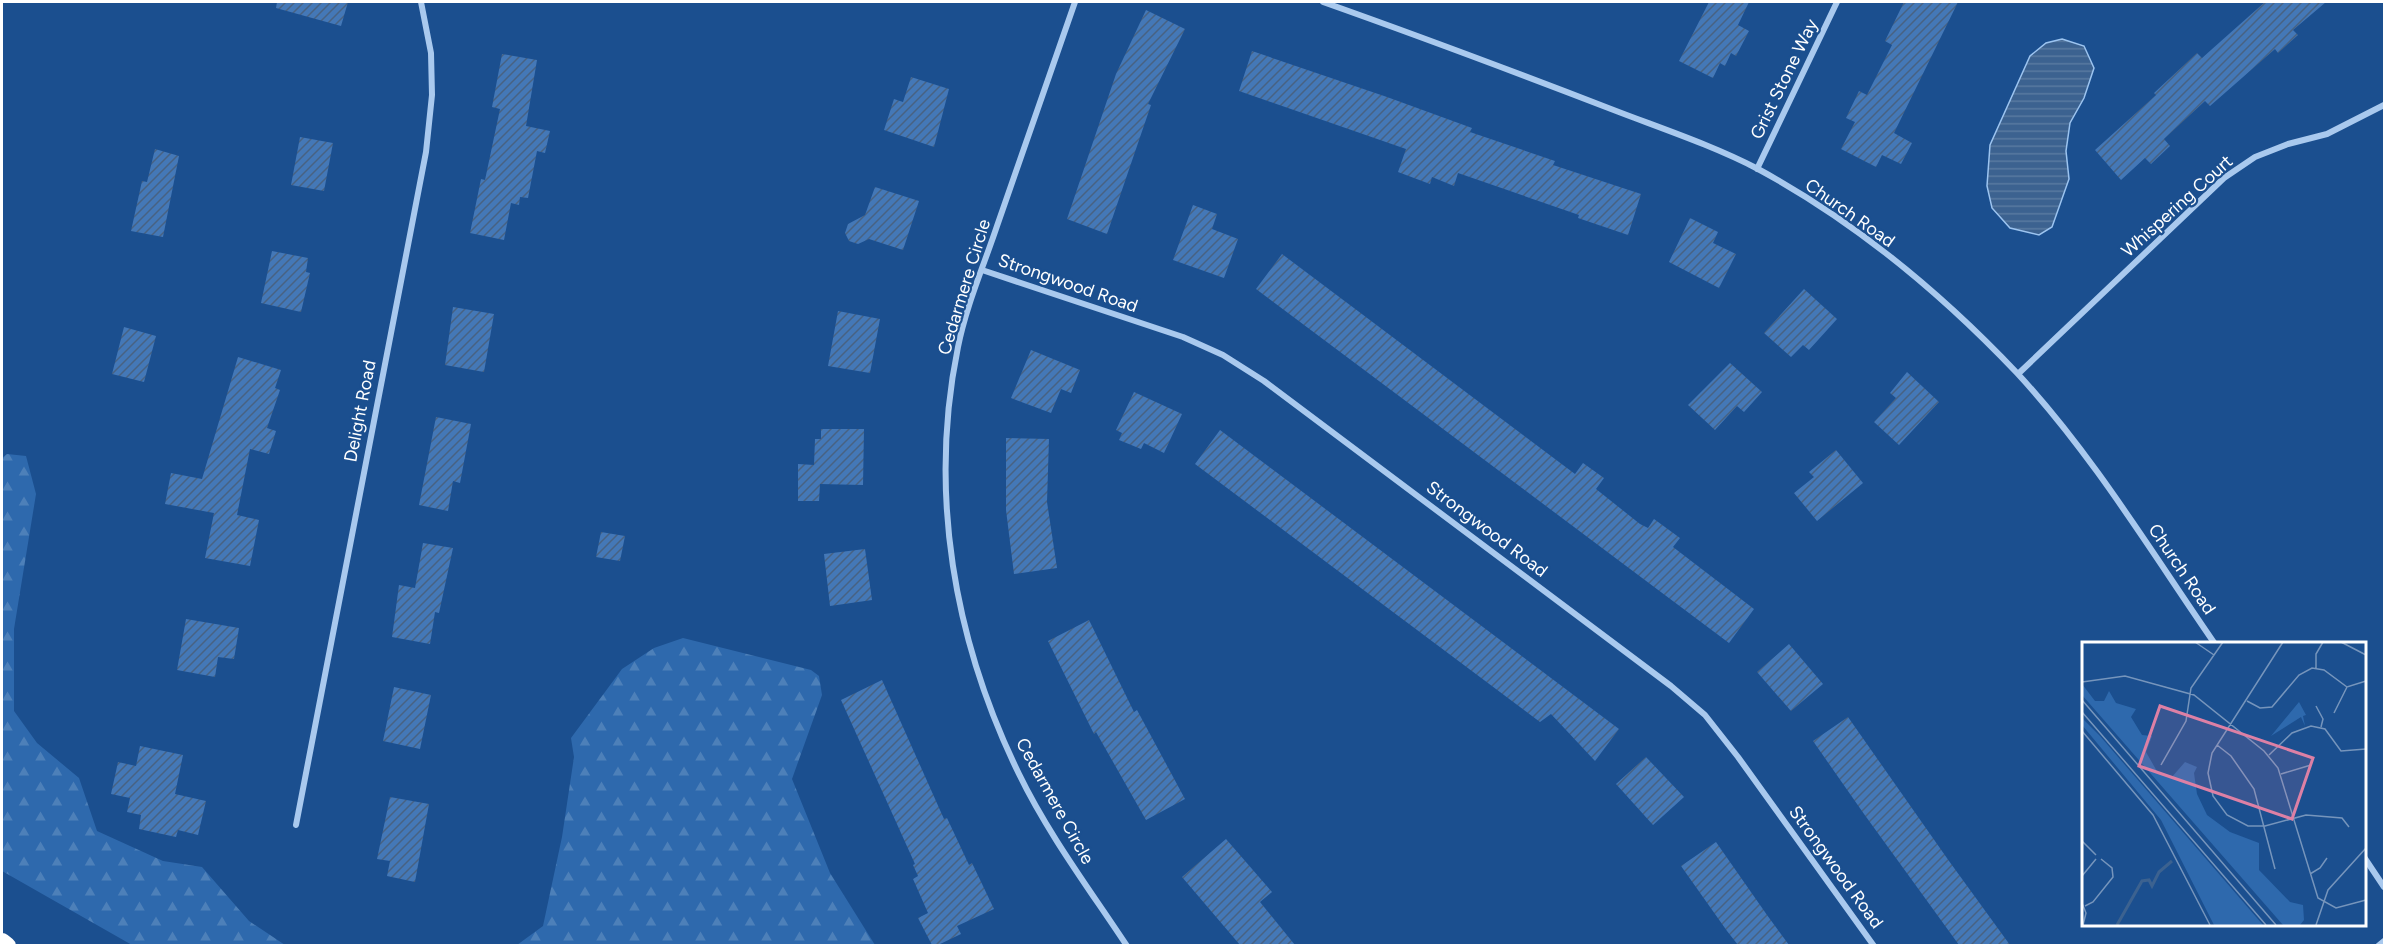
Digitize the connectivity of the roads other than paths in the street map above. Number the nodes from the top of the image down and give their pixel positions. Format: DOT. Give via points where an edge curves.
graph roads {
  1 [pos="421,2"];
  2 [pos="1075,2"];
  3 [pos="1323,2"];
  4 [pos="1837,2"];
  5 [pos="2385,105"];
  6 [pos="1757,169"];
  7 [pos="982,270"];
  8 [pos="2018,374"];
  9 [pos="2214,642"];
  10 [pos="296,825"];
  11 [pos="2365,857"];
  12 [pos="2385,887"];
  13 [pos="2385,941"];
  14 [pos="2,942"];
  15 [pos="7,945"];
  16 [pos="1127,945"];
  17 [pos="1874,945"];
  18 [pos="2378,945"];
  1 -- 10 [label="street, Delight Road" via="431,53 432,95 426,152"];
  2 -- 7 [label="street, Cedarmere Circle"];
  3 -- 6 [label="street, Church Road" via="1503,67"];
  4 -- 6 [label="street, Grist Stone Way"];
  5 -- 8 [label="street, Whispering Court" via="2327,134 2255,157 2224,178"];
  6 -- 8 [label="street, Church Road" via="1879,250 1948,305"];
  7 -- 16 [label="street, Cedarmere Circle" via="958,344 948,407 947,514 962,619 988,703 1020,776 1057,841"];
  7 -- 17 [label="street, Strongwood Road" via="1183,337 1223,355 1264,381 1671,686 1705,715 1738,757"];
  8 -- 9 [label="street, Church Road" via="2124,510"];
  11 -- 12 [label="street"];
  13 -- 18 [label="street"];
  14 -- 15 [label="highway"];
}
